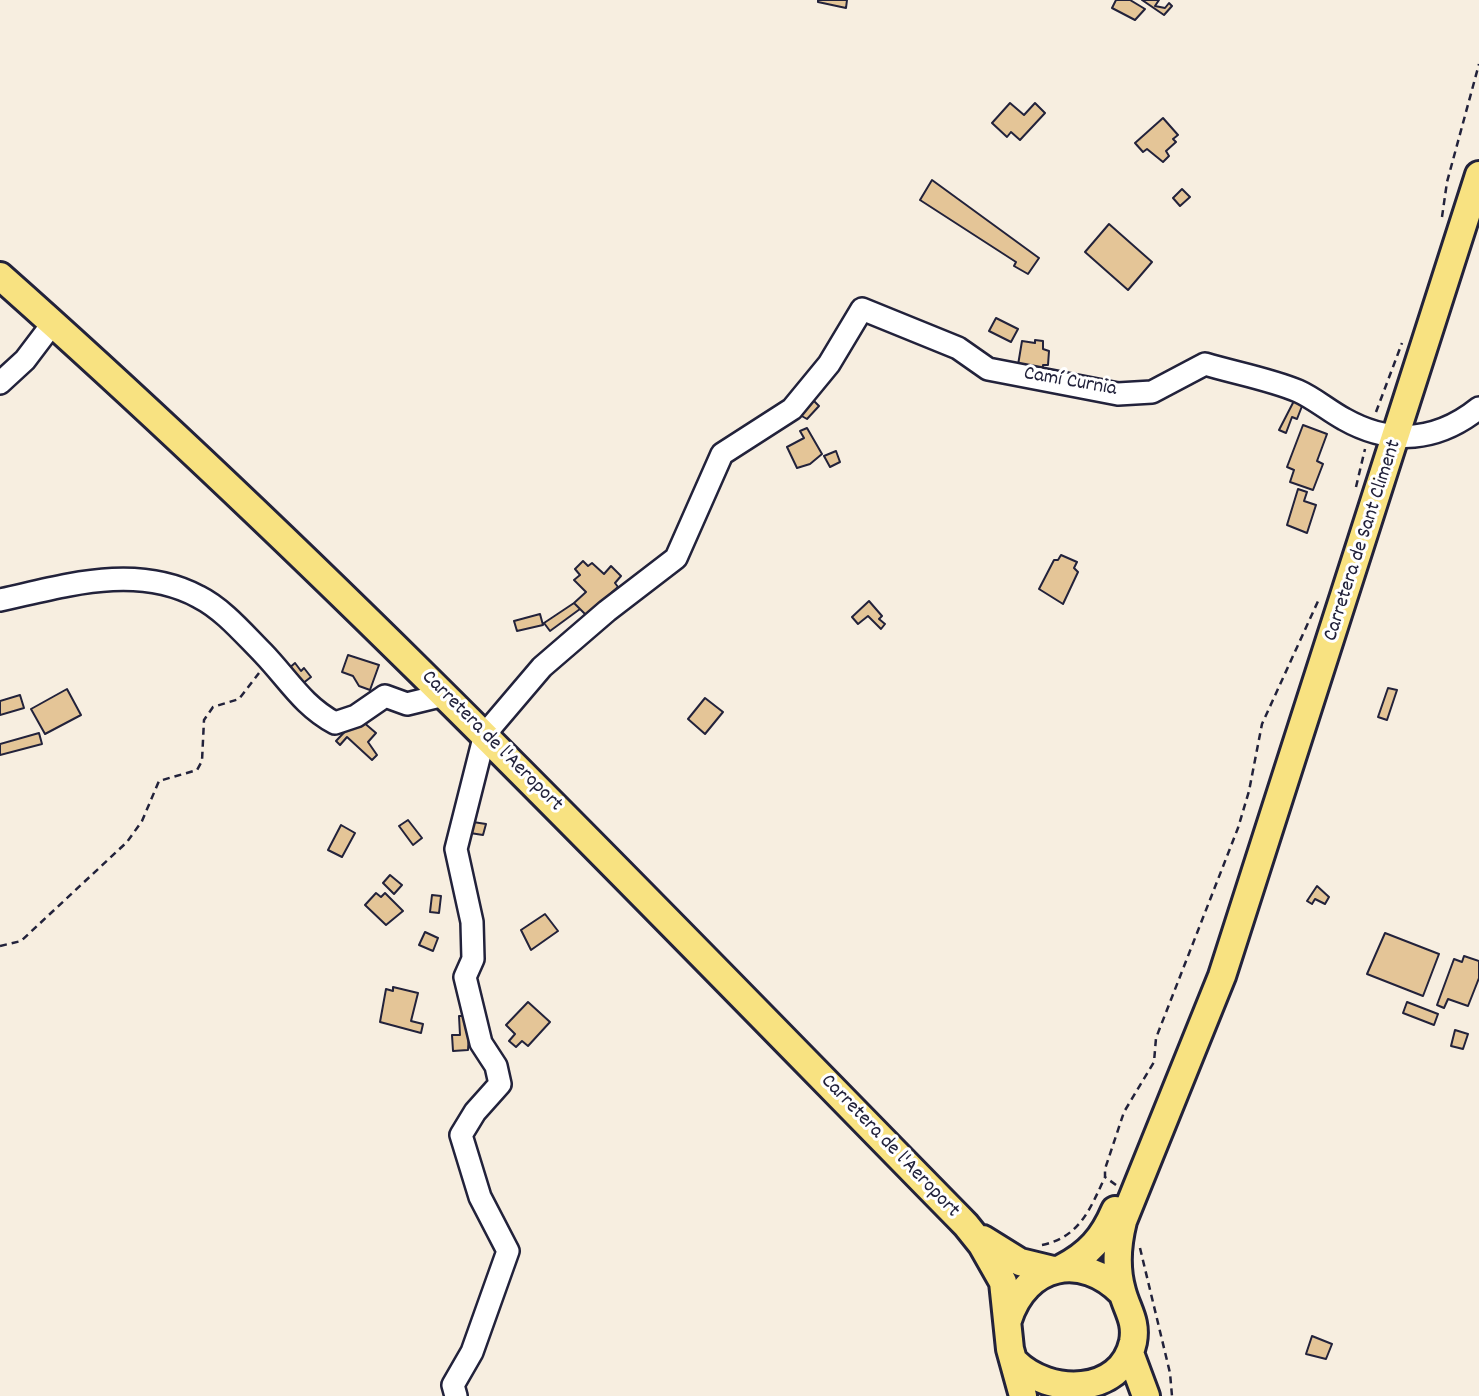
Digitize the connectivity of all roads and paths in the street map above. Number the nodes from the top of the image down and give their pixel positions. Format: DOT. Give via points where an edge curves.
graph roads {
  1 [pos="1479,175"];
  2 [pos="0,276"];
  3 [pos="52,323"];
  4 [pos="0,383"];
  5 [pos="1479,408"];
  6 [pos="1397,438"];
  7 [pos="0,600"];
  8 [pos="270,660"];
  9 [pos="444,695"];
  10 [pos="485,734"];
  11 [pos="1240,917"];
  12 [pos="0,946"];
  13 [pos="1105,1177"];
  14 [pos="966,1225"];
  15 [pos="1030,1243"];
  16 [pos="1058,1269"];
  17 [pos="1122,1293"];
  18 [pos="1008,1320"];
  19 [pos="1130,1353"];
  20 [pos="1015,1362"];
  21 [pos="1085,1395"];
  22 [pos="456,1396"];
  23 [pos="1023,1396"];
  24 [pos="1146,1396"];
  1 -- 6 [label="main road, Carretera de Sant Climent"];
  2 -- 3 [label="main road, Carretera de l'Aeroport"];
  3 -- 4 [label="street" via="25,360"];
  3 -- 9 [label="main road, Carretera de l'Aeroport" via="250,506"];
  5 -- 6 [label="street" via="1457,425"];
  6 -- 10 [label="street, Camí Curnia" via="1347,421 1298,391 1205,364 1152,392 1118,394 988,369 958,348 862,309 829,364 792,409 722,454 676,558 542,667"];
  6 -- 11 [label="main road, Carretera de Sant Climent"];
  7 -- 8 [label="street" via="107,579 150,581 199,597 235,624"];
  8 -- 9 [label="street" via="292,690 335,723 356,716 385,696 407,704"];
  8 -- 12 [label="path" via="239,699 213,707 204,720 202,761 197,770 159,781 142,821 127,842 21,941"];
  9 -- 10 [label="main road, Carretera de l'Aeroport"];
  10 -- 14 [label="main road, Carretera de l'Aeroport"];
  10 -- 22 [label="street" via="456,849 472,922 473,959 466,977 481,1043 496,1066 500,1084 461,1135 480,1197 508,1251 472,1352 453,1385"];
  11 -- 16 [label="main road" via="1212,973 1103,1237 1088,1252"];
  11 -- 17 [label="main road" via="1222,976 1123,1222 1117,1264"];
  13 -- 15 [label="path" via="1074,1232 1059,1241"];
  14 -- 16 [label="main road" via="1020,1262"];
  14 -- 18 [label="main road" via="997,1269 1006,1294"];
  16 -- 17 [label="main road" via="1095,1272"];
  16 -- 18 [label="main road" via="1029,1284"];
  17 -- 19 [label="main road" via="1135,1327"];
  18 -- 20 [label="main road"];
  19 -- 21 [label="main road" via="1117,1375"];
  19 -- 24 [label="main road"];
  20 -- 21 [label="main road" via="1048,1391"];
  20 -- 23 [label="main road"];
}
